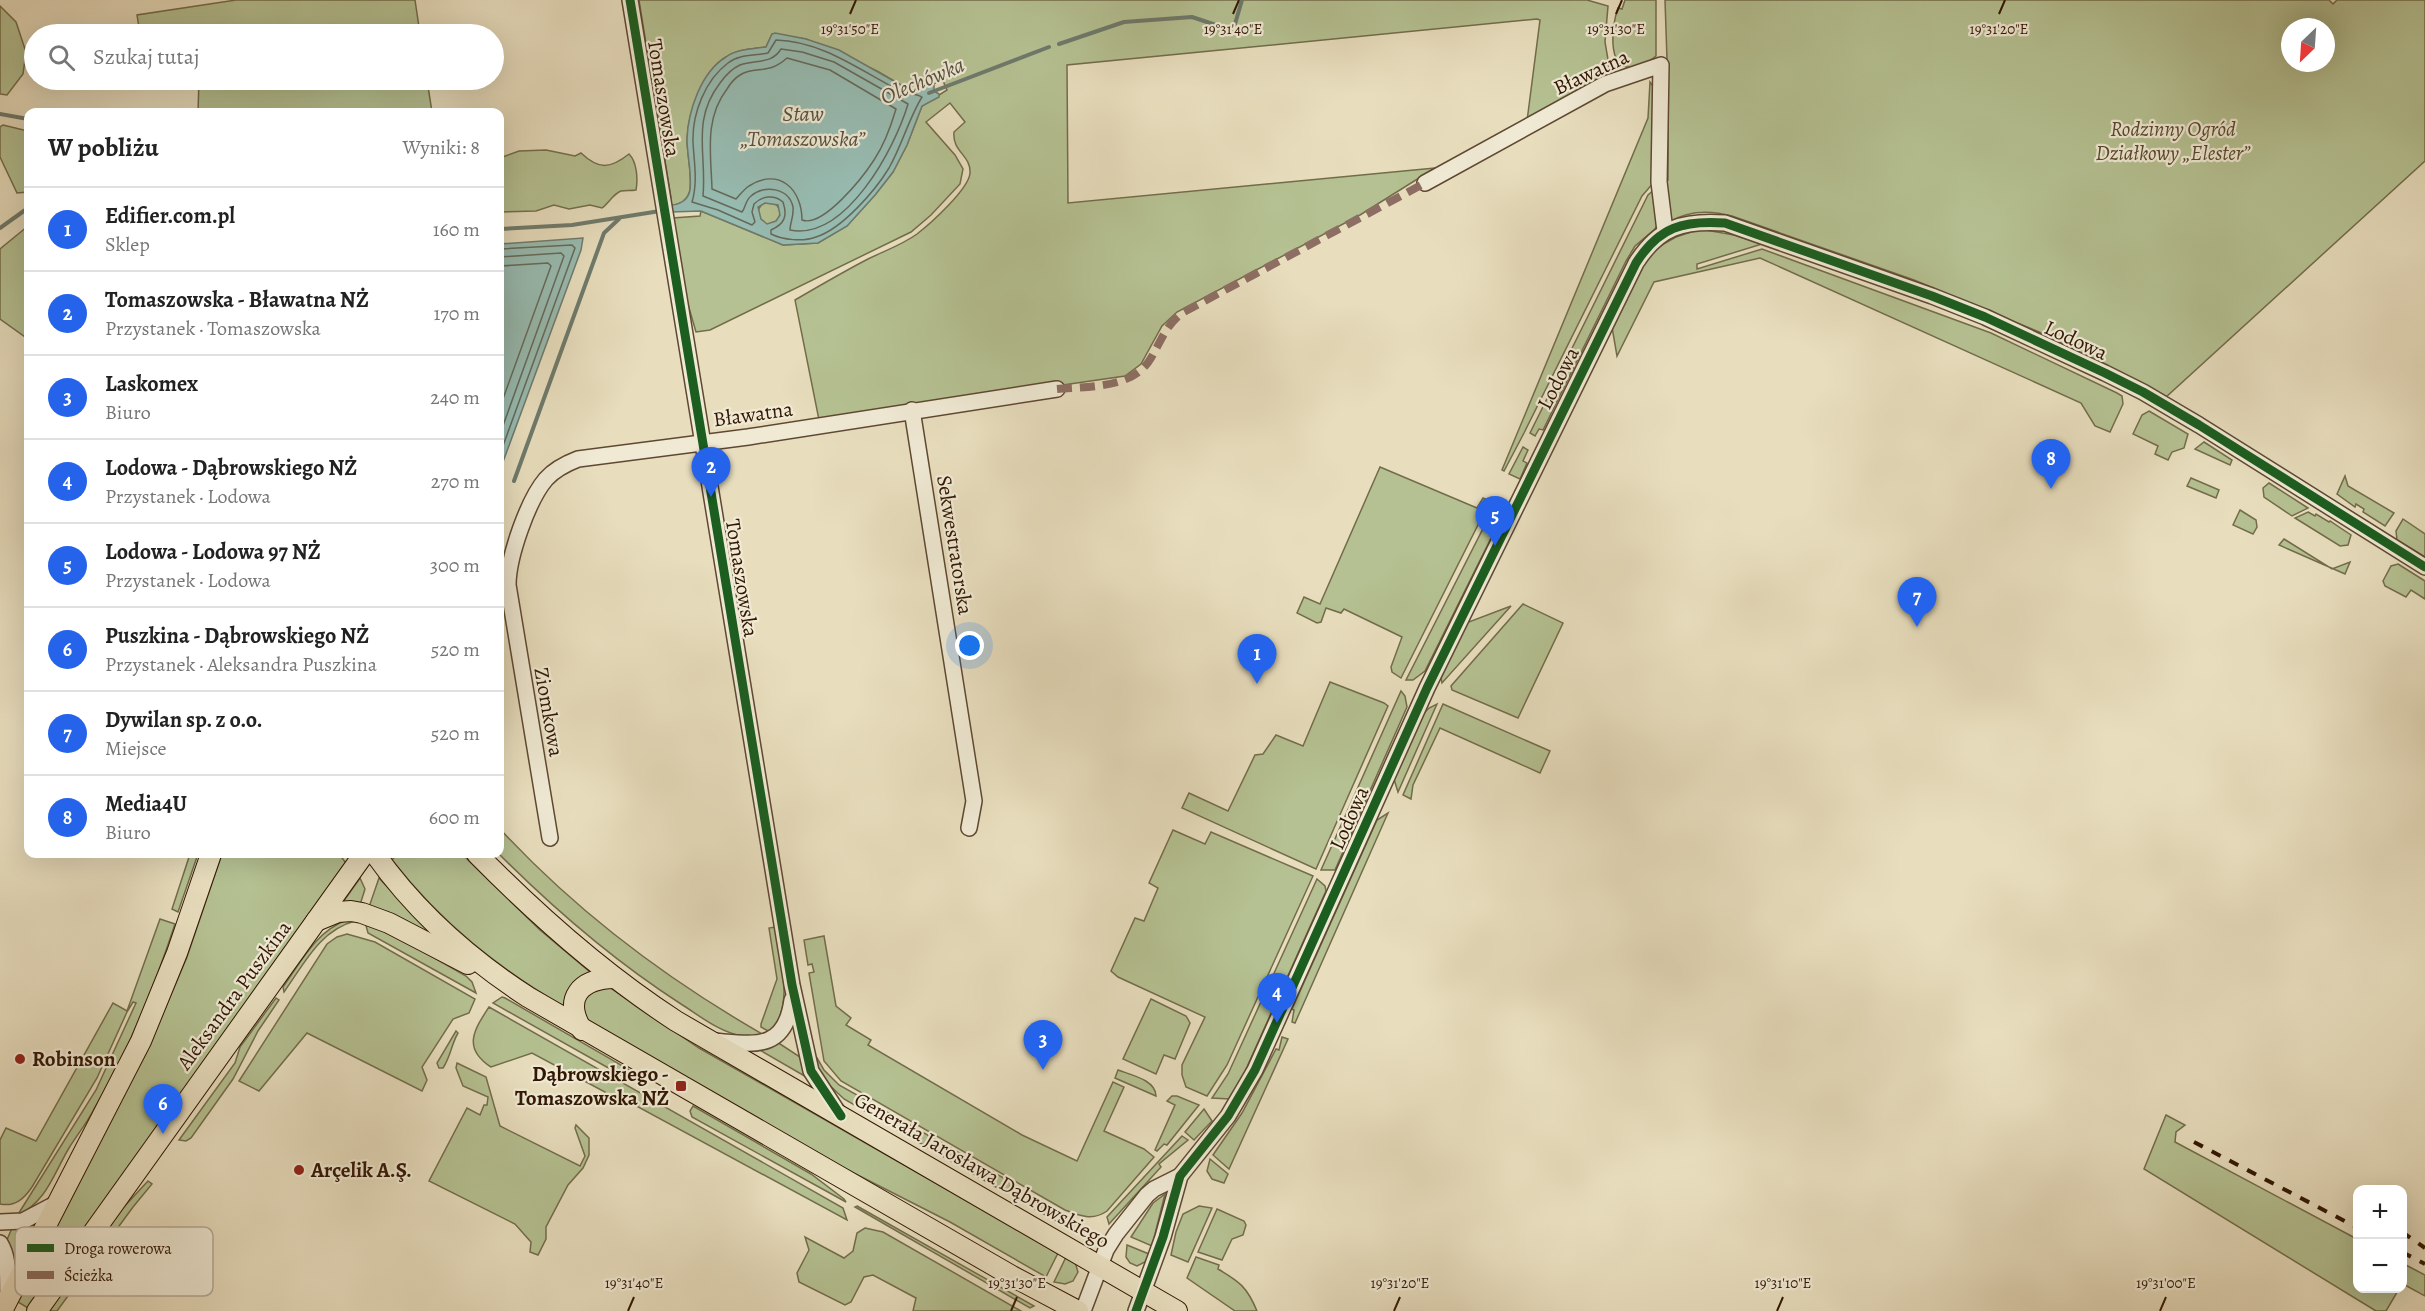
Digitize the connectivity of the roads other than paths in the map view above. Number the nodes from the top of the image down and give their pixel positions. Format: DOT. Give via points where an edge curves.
graph roads {
  1 [pos="630,0"];
  2 [pos="1425,183"];
  3 [pos="1665,231"];
  4 [pos="1058,389"];
  5 [pos="912,410"];
  6 [pos="702,443"];
  7 [pos="2425,567"];
  8 [pos="508,594"];
  9 [pos="969,828"];
  10 [pos="550,838"];
  11 [pos="210,858"];
  12 [pos="361,858"];
  13 [pos="378,858"];
  14 [pos="481,858"];
  15 [pos="316,921"];
  16 [pos="614,978"];
  17 [pos="499,979"];
  18 [pos="792,985"];
  19 [pos="582,1030"];
  20 [pos="709,1041"];
  21 [pos="841,1116"];
  22 [pos="1180,1176"];
  23 [pos="59,1202"];
  24 [pos="0,1222"];
  25 [pos="46,1227"];
  26 [pos="97,1227"];
  27 [pos="0,1243"];
  28 [pos="1100,1265"];
  29 [pos="15,1286"];
  30 [pos="1143,1291"];
  31 [pos="48,1296"];
  32 [pos="5,1305"];
  33 [pos="37,1311"];
  34 [pos="1078,1311"];
  35 [pos="1083,1311"];
  36 [pos="1136,1311"];
  37 [pos="1177,1311"];
  1 -- 6 [label="street, Tomaszowska"];
  2 -- 3 [label="street, Bławatna" via="1605,84 1661,65 1659,182"];
  3 -- 7 [label="street, Lodowa" via="1701,221 1725,223 1985,317 2143,392"];
  3 -- 22 [label="street, Lodowa" via="1636,263 1523,489 1427,688 1255,1070 1228,1116"];
  4 -- 5 [label="street, Bławatna"];
  5 -- 6 [label="street, Bławatna"];
  5 -- 9 [label="street, Sekwestratorska" via="974,801"];
  6 -- 8 [label="street, Bławatna" via="578,459 554,471 539,489 526,518 509,568"];
  6 -- 18 [label="street, Tomaszowska"];
  8 -- 10 [label="street, Ziomkowa"];
  11 -- 23 [label="main road" via="141,1041"];
  12 -- 15 [label="main road, Aleksandra Puszkina"];
  13 -- 17 [label="main road" via="434,924"];
  14 -- 16 [label="main road, Generała Jarosława Dąbrowskiego" via="546,922"];
  15 -- 17 [label="main road" via="339,912 362,913"];
  15 -- 26 [label="main road, Aleksandra Puszkina"];
  16 -- 19 [label="main road" via="591,981 580,989 574,1007"];
  16 -- 20 [label="main road, Generała Jarosława Dąbrowskiego"];
  17 -- 19 [label="main road"];
  18 -- 20 [label="street, Tomaszowska" via="788,1017 772,1039 752,1044"];
  18 -- 21 [label="street, Tomaszowska" via="811,1071"];
  19 -- 34 [label="main road"];
  20 -- 21 [label="main road, Generała Jarosława Dąbrowskiego"];
  21 -- 28 [label="main road, Generała Jarosława Dąbrowskiego"];
  22 -- 28 [label="street, Lodowa" via="1147,1195 1110,1243"];
  22 -- 30 [label="street, Lodowa"];
  23 -- 24 [label="street" via="23,1221"];
  23 -- 25 [label="main road"];
  27 -- 32 [label="street" via="7,1265"];
  28 -- 30 [label="main road, Generała Jarosława Dąbrowskiego"];
  28 -- 35 [label="street, Lodowa"];
  29 -- 32 [label="main road"];
  30 -- 36 [label="street, Lodowa"];
  30 -- 37 [label="main road, Generała Jarosława Dąbrowskiego"];
  31 -- 33 [label="main road, Aleksandra Puszkina"];
}
